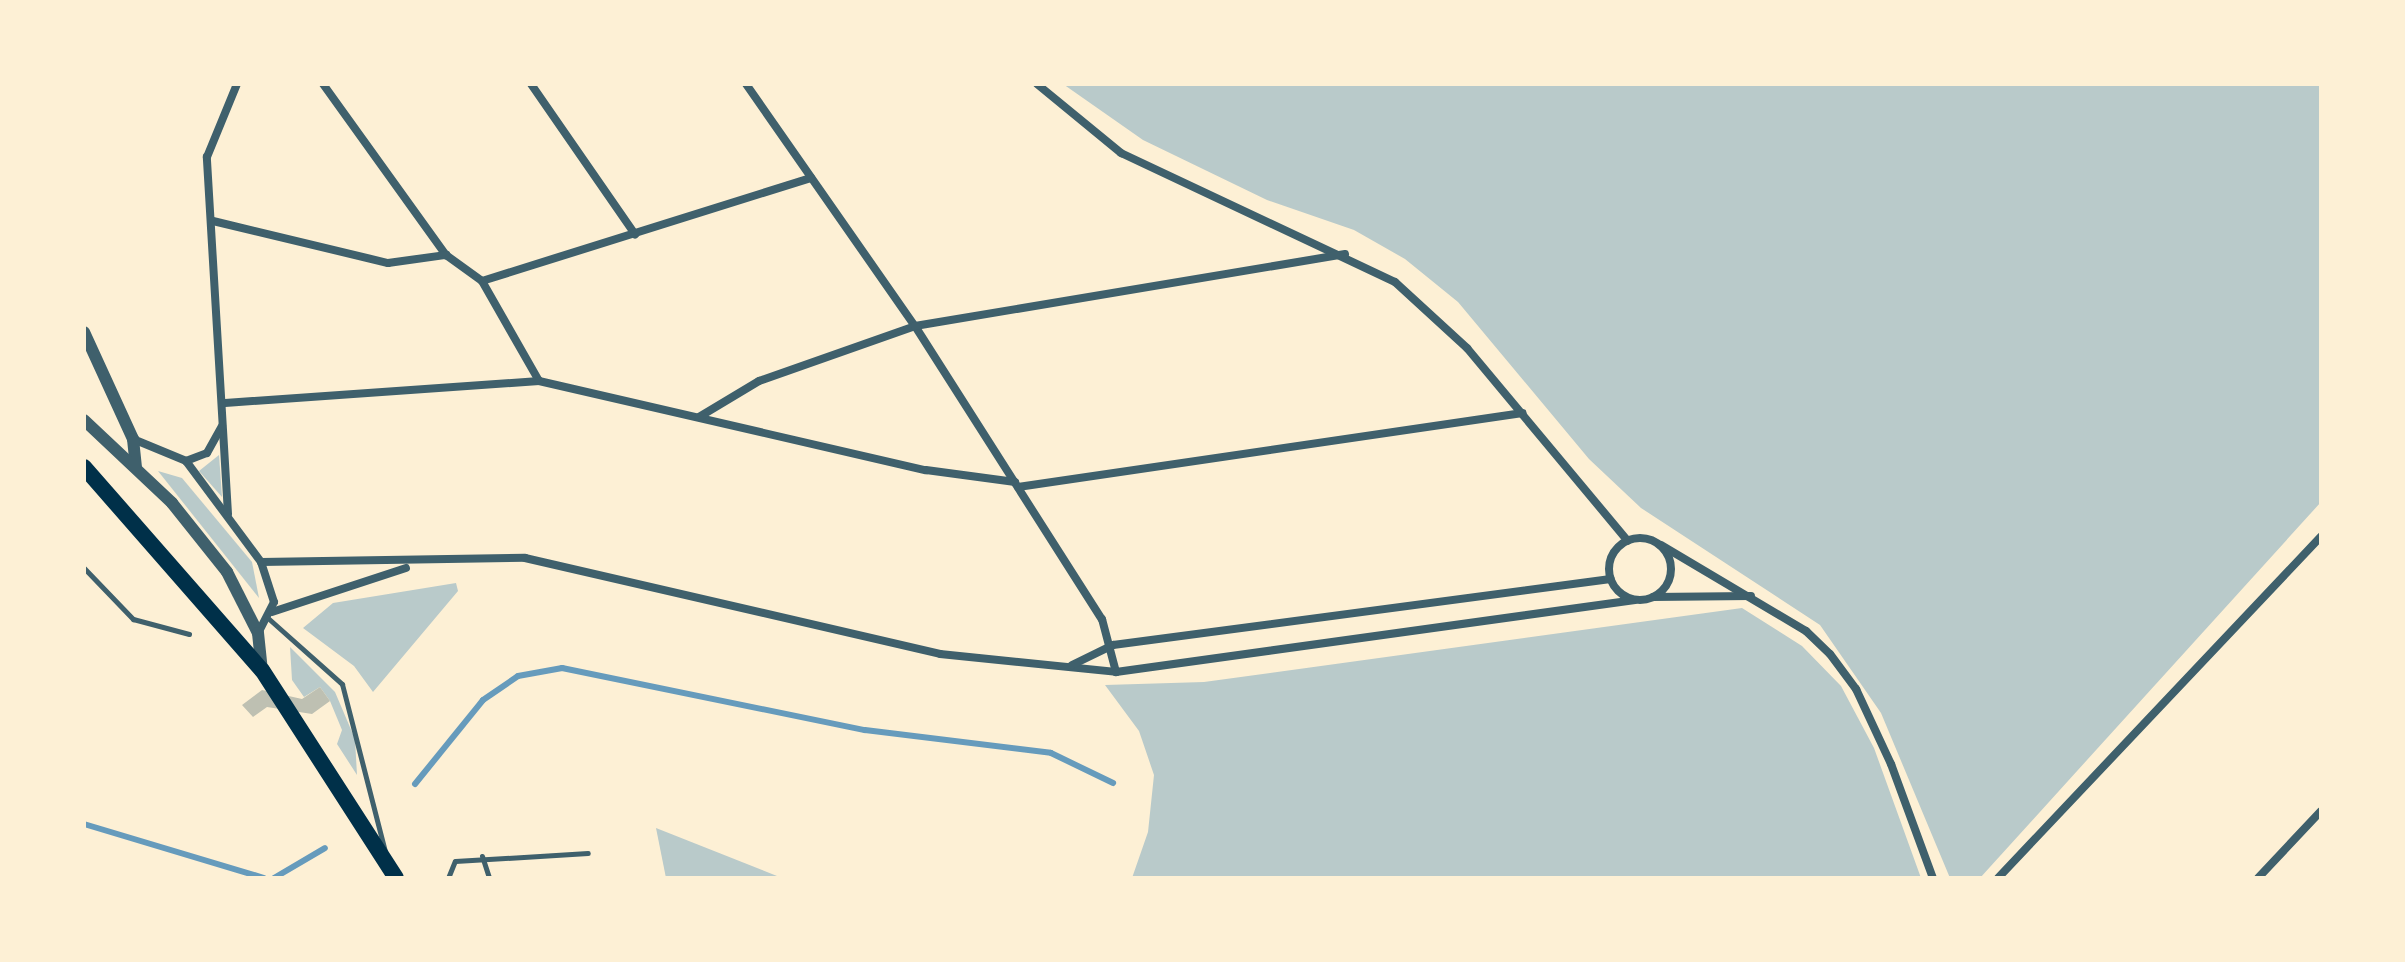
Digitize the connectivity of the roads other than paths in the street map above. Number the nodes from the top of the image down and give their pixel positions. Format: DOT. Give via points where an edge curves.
graph roads {
  1 [pos="237,84"];
  2 [pos="323,84"];
  3 [pos="531,84"];
  4 [pos="746,84"];
  5 [pos="1037,84"];
  6 [pos="811,178"];
  7 [pos="213,221"];
  8 [pos="635,234"];
  9 [pos="1345,254"];
  10 [pos="446,255"];
  11 [pos="482,281"];
  12 [pos="915,326"];
  13 [pos="84,332"];
  14 [pos="539,381"];
  15 [pos="225,403"];
  16 [pos="1523,413"];
  17 [pos="225,414"];
  18 [pos="699,417"];
  19 [pos="84,420"];
  20 [pos="133,439"];
  21 [pos="186,461"];
  22 [pos="84,467"];
  23 [pos="136,467"];
  24 [pos="1017,484"];
  25 [pos="228,514"];
  26 [pos="2321,536"];
  27 [pos="1628,541"];
  28 [pos="1661,545"];
  29 [pos="261,562"];
  30 [pos="418,565"];
  31 [pos="84,568"];
  32 [pos="1611,579"];
  33 [pos="1751,596"];
  34 [pos="1653,597"];
  35 [pos="1635,600"];
  36 [pos="271,616"];
  37 [pos="258,633"];
  38 [pos="189,634"];
  39 [pos="1113,645"];
  40 [pos="1071,666"];
  41 [pos="262,670"];
  42 [pos="1116,672"];
  43 [pos="2321,811"];
  44 [pos="588,853"];
  45 [pos="482,856"];
  46 [pos="387,859"];
  47 [pos="396,878"];
  48 [pos="448,878"];
  49 [pos="489,878"];
  50 [pos="1933,878"];
  51 [pos="1998,878"];
  52 [pos="2258,878"];
  1 -- 7 [label="street" via="207,157"];
  2 -- 10 [label="street"];
  3 -- 8 [label="street"];
  4 -- 6 [label="street"];
  5 -- 9 [label="street" via="1121,153"];
  6 -- 8 [label="street"];
  6 -- 12 [label="street"];
  7 -- 10 [label="street" via="388,263"];
  7 -- 15 [label="street"];
  8 -- 11 [label="street"];
  9 -- 12 [label="street"];
  9 -- 16 [label="street" via="1433,314"];
  10 -- 11 [label="street"];
  11 -- 14 [label="street"];
  12 -- 18 [label="street" via="759,381"];
  12 -- 24 [label="street"];
  13 -- 20 [label="street"];
  14 -- 15 [label="street"];
  14 -- 18 [label="street"];
  15 -- 17 [label="street"];
  16 -- 24 [label="street"];
  16 -- 27 [label="street"];
  17 -- 21 [label="street" via="215,445"];
  17 -- 25 [label="street"];
  18 -- 24 [label="street" via="926,470"];
  19 -- 23 [label="street"];
  20 -- 21 [label="street"];
  20 -- 23 [label="street"];
  21 -- 25 [label="street"];
  22 -- 41 [label="main road"];
  23 -- 37 [label="street" via="227,572"];
  24 -- 39 [label="street"];
  25 -- 29 [label="street"];
  26 -- 51 [label="street"];
  27 -- 28 [label="street"];
  27 -- 32 [label="street" via="1610,561"];
  28 -- 33 [label="street"];
  28 -- 34 [label="street" via="1672,567"];
  29 -- 30 [label="street"];
  29 -- 36 [label="street" via="271,580"];
  30 -- 36 [label="street"];
  30 -- 40 [label="street" via="525,558 940,654"];
  31 -- 38 [label="lane" via="133,619"];
  32 -- 35 [label="street"];
  32 -- 39 [label="street"];
  33 -- 34 [label="street"];
  33 -- 50 [label="street" via="1806,631 1856,689"];
  34 -- 35 [label="street"];
  35 -- 42 [label="street" via="1421,635"];
  36 -- 37 [label="street"];
  36 -- 46 [label="lane" via="342,684"];
  37 -- 41 [label="street"];
  39 -- 40 [label="street"];
  39 -- 42 [label="street"];
  40 -- 42 [label="street"];
  41 -- 46 [label="main road"];
  43 -- 52 [label="street"];
  44 -- 45 [label="lane"];
  45 -- 48 [label="lane" via="451,863"];
  45 -- 49 [label="lane"];
  46 -- 47 [label="main road"];
}
